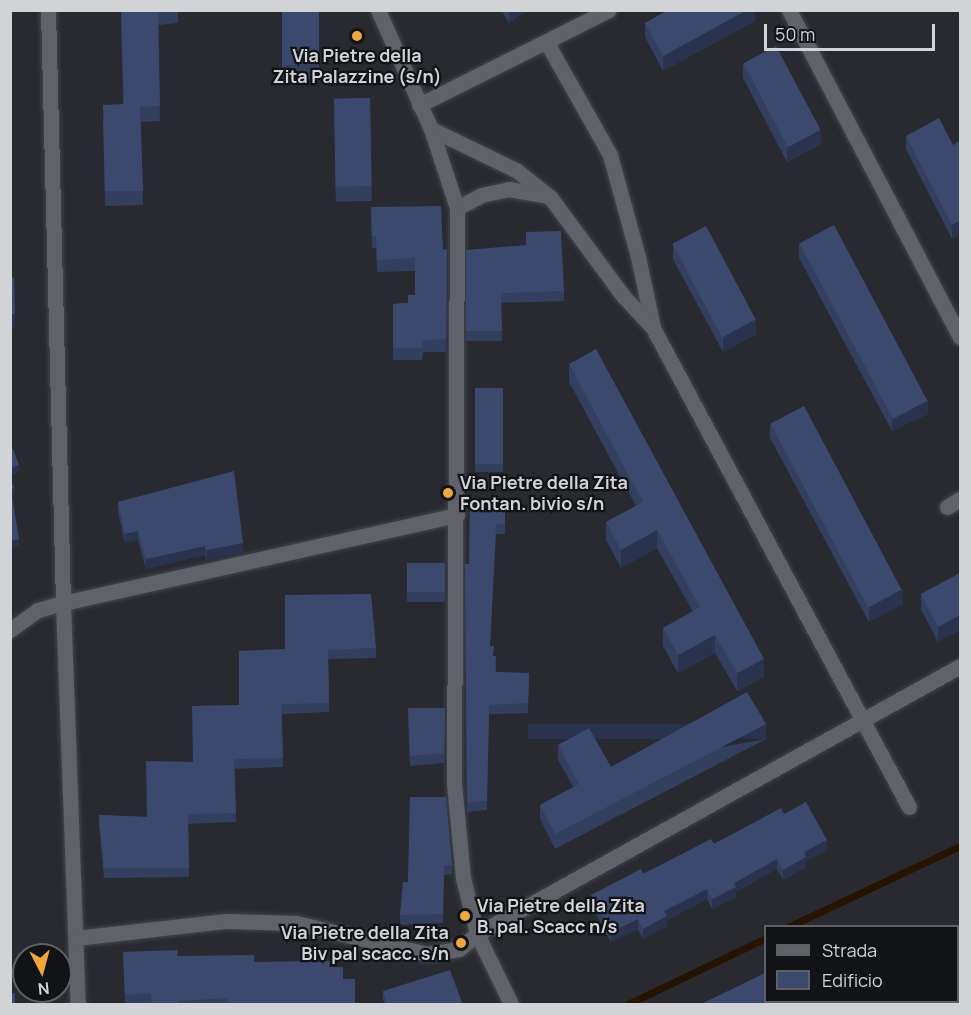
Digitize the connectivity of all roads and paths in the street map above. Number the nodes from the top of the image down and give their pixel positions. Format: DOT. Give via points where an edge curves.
graph roads {
  1 [pos="48,10"];
  2 [pos="378,10"];
  3 [pos="609,10"];
  4 [pos="789,10"];
  5 [pos="547,43"];
  6 [pos="419,105"];
  7 [pos="431,129"];
  8 [pos="550,197"];
  9 [pos="457,208"];
  10 [pos="653,328"];
  11 [pos="960,337"];
  12 [pos="960,499"];
  13 [pos="947,507"];
  14 [pos="457,515"];
  15 [pos="63,603"];
  16 [pos="10,630"];
  17 [pos="960,666"];
  18 [pos="864,720"];
  19 [pos="909,807"];
  20 [pos="477,934"];
  21 [pos="76,938"];
  22 [pos="78,1005"];
  23 [pos="511,1005"];
  1 -- 15 [label="street"];
  2 -- 6 [label="street"];
  3 -- 5 [label="street"];
  4 -- 11 [label="street"];
  5 -- 6 [label="street"];
  5 -- 10 [label="street" via="610,155"];
  6 -- 7 [label="street"];
  7 -- 8 [label="street" via="516,170"];
  7 -- 9 [label="street"];
  8 -- 9 [label="street" via="509,189 481,195"];
  8 -- 10 [label="street" via="624,297"];
  9 -- 14 [label="street"];
  10 -- 18 [label="street"];
  12 -- 13 [label="street"];
  14 -- 15 [label="street"];
  14 -- 20 [label="street" via="454,783 463,878"];
  15 -- 16 [label="street" via="38,610"];
  15 -- 21 [label="street"];
  17 -- 18 [label="street"];
  18 -- 19 [label="street"];
  18 -- 20 [label="street"];
  20 -- 21 [label="street" via="459,949 427,954 296,923 226,921"];
  20 -- 23 [label="street"];
  21 -- 22 [label="street"];
}
